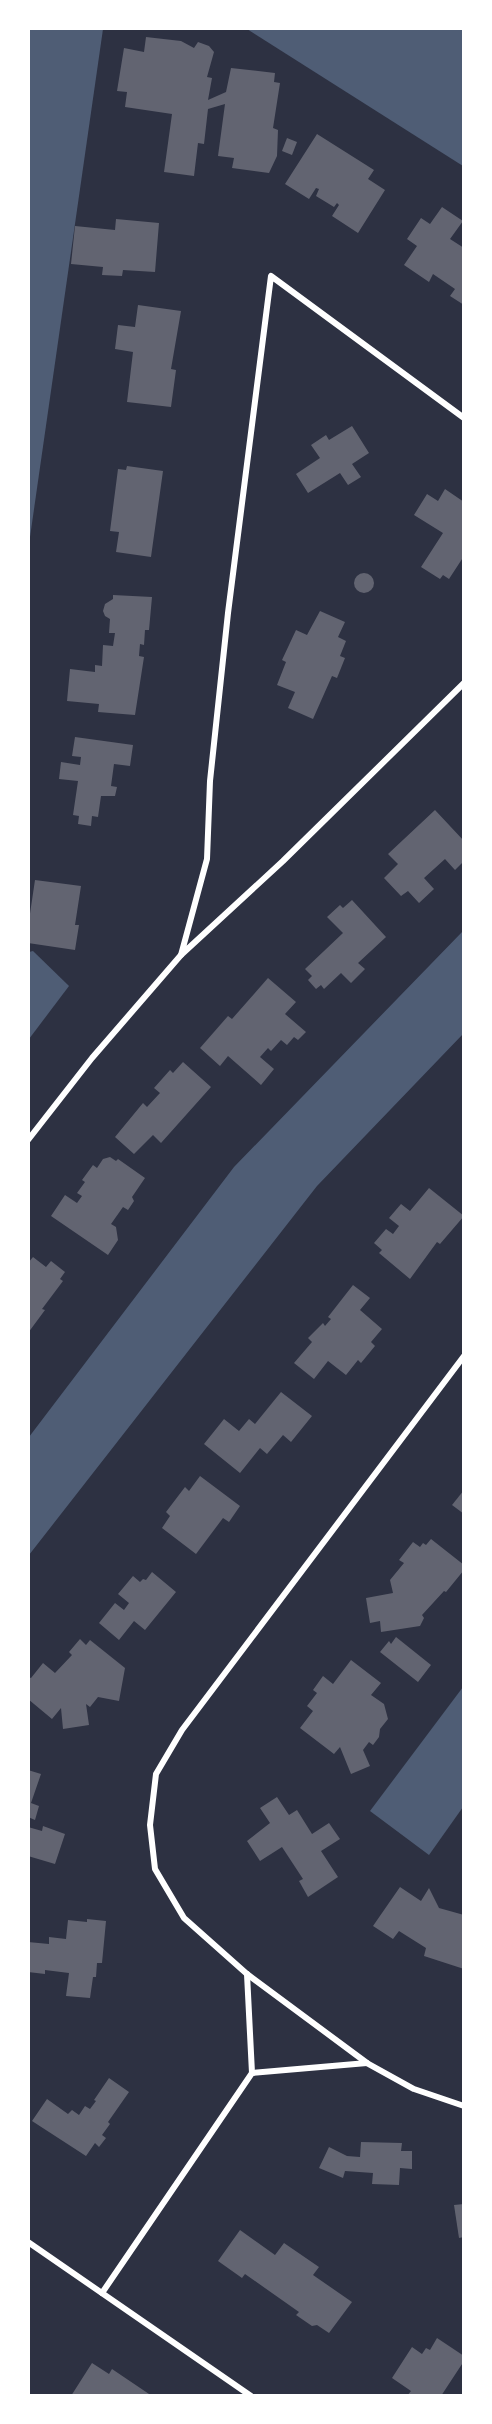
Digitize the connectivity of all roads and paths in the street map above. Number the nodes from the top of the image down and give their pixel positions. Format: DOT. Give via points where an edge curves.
graph roads {
  1 [pos="464,418"];
  2 [pos="464,683"];
  3 [pos="181,955"];
  4 [pos="28,1140"];
  5 [pos="464,1356"];
  6 [pos="247,1974"];
  7 [pos="367,2063"];
  8 [pos="252,2073"];
  9 [pos="464,2106"];
  10 [pos="28,2241"];
  11 [pos="102,2293"];
  12 [pos="251,2396"];
  1 -- 3 [label="street" via="271,276 228,613 210,781 207,859"];
  2 -- 3 [label="street" via="284,861"];
  3 -- 4 [label="street"];
  5 -- 6 [label="street" via="182,1730 156,1774 150,1825 155,1869 184,1918"];
  6 -- 7 [label="street"];
  6 -- 8 [label="street"];
  7 -- 8 [label="street"];
  7 -- 9 [label="street" via="414,2089"];
  8 -- 11 [label="street"];
  10 -- 11 [label="street"];
  11 -- 12 [label="street"];
}
